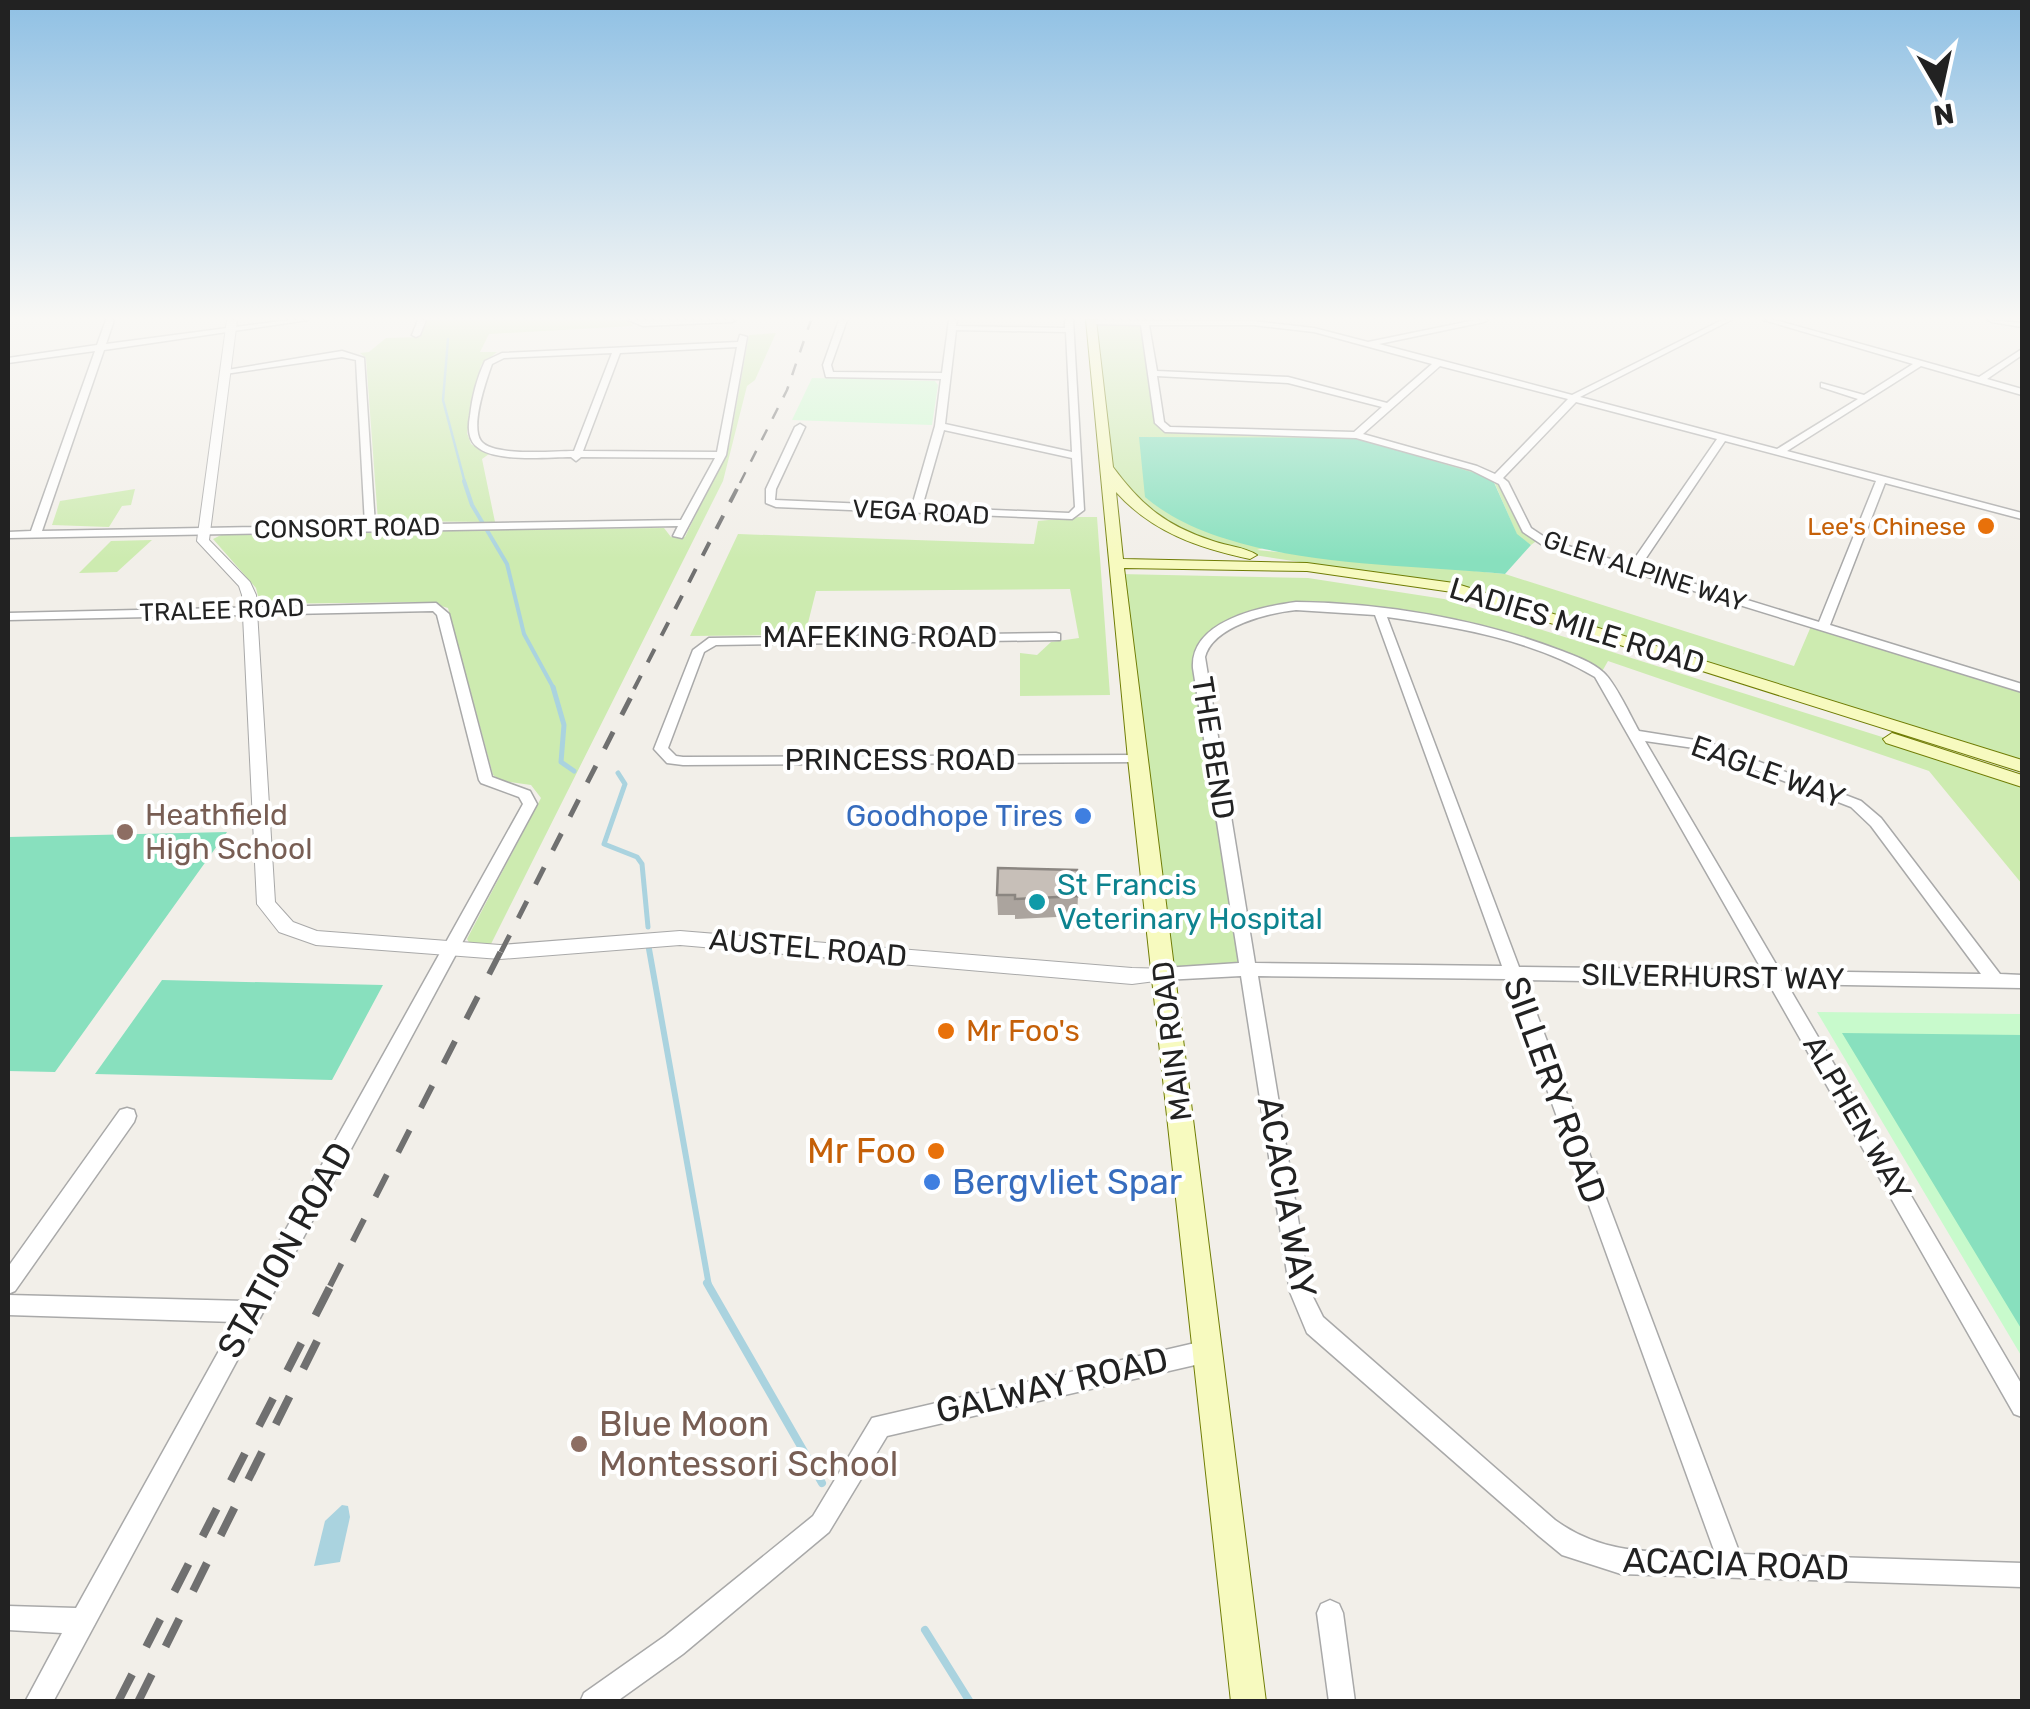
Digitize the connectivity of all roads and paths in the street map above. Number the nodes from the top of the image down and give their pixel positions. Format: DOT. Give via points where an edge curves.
graph roads {
  1 [pos="82,400"];
  2 [pos="221,400"];
  3 [pos="362,400"];
  4 [pos="480,400"];
  5 [pos="598,400"];
  6 [pos="732,400"];
  7 [pos="943,400"];
  8 [pos="1074,400"];
  9 [pos="1099,400"];
  10 [pos="1157,400"];
  11 [pos="1363,400"];
  12 [pos="1394,400"];
  13 [pos="1571,400"];
  14 [pos="1580,400"];
  15 [pos="1862,400"];
  16 [pos="1387,406"];
  17 [pos="800,426"];
  18 [pos="940,426"];
  19 [pos="1356,435"];
  20 [pos="1722,438"];
  21 [pos="1779,452"];
  22 [pos="722,455"];
  23 [pos="1076,456"];
  24 [pos="576,458"];
  25 [pos="1105,459"];
  26 [pos="1498,477"];
  27 [pos="1882,480"];
  28 [pos="916,511"];
  29 [pos="2022,516"];
  30 [pos="686,523"];
  31 [pos="370,527"];
  32 [pos="203,530"];
  33 [pos="35,534"];
  34 [pos="8,535"];
  35 [pos="678,536"];
  36 [pos="1118,568"];
  37 [pos="1633,569"];
  38 [pos="1361,572"];
  39 [pos="249,609"];
  40 [pos="1380,613"];
  41 [pos="8,616"];
  42 [pos="1823,628"];
  43 [pos="1056,636"];
  44 [pos="1600,675"];
  45 [pos="2022,688"];
  46 [pos="1636,735"];
  47 [pos="664,755"];
  48 [pos="1137,759"];
  49 [pos="2022,766"];
  50 [pos="2022,782"];
  51 [pos="528,798"];
  52 [pos="452,950"];
  53 [pos="1249,969"];
  54 [pos="1512,973"];
  55 [pos="1164,974"];
  56 [pos="1776,978"];
  57 [pos="1995,980"];
  58 [pos="2022,981"];
  59 [pos="127,1116"];
  60 [pos="8,1284"];
  61 [pos="8,1306"];
  62 [pos="250,1312"];
  63 [pos="1208,1352"];
  64 [pos="2022,1406"];
  65 [pos="1435,1430"];
  66 [pos="1732,1565"];
  67 [pos="2022,1575"];
  68 [pos="1330,1613"];
  69 [pos="8,1618"];
  70 [pos="82,1621"];
  71 [pos="38,1702"];
  72 [pos="594,1702"];
  73 [pos="1249,1702"];
  74 [pos="1342,1702"];
  1 -- 33 [label="street"];
  2 -- 32 [label="street"];
  3 -- 31 [label="street"];
  4 -- 24 [label="street" via="480,445 511,456"];
  5 -- 24 [label="street"];
  6 -- 22 [label="street"];
  7 -- 18 [label="street"];
  8 -- 23 [label="street"];
  9 -- 25 [label="main road, MAIN ROAD"];
  10 -- 19 [label="street" via="1160,423 1168,430"];
  11 -- 16 [label="street"];
  12 -- 16 [label="street"];
  13 -- 26 [label="street"];
  14 -- 20 [label="street"];
  15 -- 21 [label="street"];
  16 -- 19 [label="street"];
  17 -- 28 [label="street, VEGA ROAD" via="770,501"];
  18 -- 23 [label="street"];
  18 -- 28 [label="street"];
  19 -- 26 [label="street"];
  20 -- 21 [label="street"];
  20 -- 37 [label="street"];
  21 -- 27 [label="street"];
  22 -- 24 [label="street"];
  22 -- 30 [label="street"];
  23 -- 28 [label="street, VEGA ROAD" via="1080,508 1072,516"];
  25 -- 36 [label="main road, MAIN ROAD"];
  25 -- 38 [label="main road" via="1129,498 1190,538 1234,552"];
  26 -- 37 [label="street, GLEN ALPINE WAY" via="1527,530 1539,539"];
  27 -- 29 [label="street"];
  27 -- 42 [label="street"];
  30 -- 31 [label="street, CONSORT ROAD"];
  30 -- 35 [label="street"];
  31 -- 32 [label="street, CONSORT ROAD"];
  32 -- 33 [label="street, CONSORT ROAD"];
  32 -- 39 [label="street" via="205,544 246,585"];
  33 -- 34 [label="street, CONSORT ROAD"];
  36 -- 38 [label="main road, LADIES MILE ROAD"];
  36 -- 48 [label="main road, MAIN ROAD"];
  36 -- 50 [label="main road, LADIES MILE ROAD" via="1308,578 1444,598"];
  37 -- 42 [label="street, GLEN ALPINE WAY"];
  38 -- 49 [label="main road, LADIES MILE ROAD" via="1505,601"];
  39 -- 41 [label="street, TRALEE ROAD"];
  39 -- 51 [label="street, TRALEE ROAD" via="436,607 486,780"];
  39 -- 52 [label="street, AUSTEL ROAD" via="266,904 274,918 316,938"];
  40 -- 44 [label="street, THE BEND" via="1553,652"];
  40 -- 53 [label="street, THE BEND" via="1276,608 1209,638 1200,652"];
  40 -- 54 [label="street, SILLERY ROAD"];
  42 -- 45 [label="street, GLEN ALPINE WAY"];
  43 -- 47 [label="street, MAFEKING ROAD" via="739,638 704,644 664,738"];
  44 -- 46 [label="street, ALPHEN WAY"];
  46 -- 56 [label="street, ALPHEN WAY"];
  46 -- 57 [label="street, EAGLE WAY" via="1703,745 1856,804"];
  47 -- 48 [label="street, PRINCESS ROAD" via="683,761"];
  48 -- 55 [label="main road, MAIN ROAD"];
  51 -- 52 [label="street, STATION ROAD"];
  52 -- 55 [label="street, AUSTEL ROAD" via="512,952 646,938"];
  52 -- 62 [label="street, STATION ROAD"];
  53 -- 54 [label="street, SILVERHURST WAY"];
  53 -- 55 [label="street, SILVERHURST WAY"];
  53 -- 65 [label="street, ACACIA WAY" via="1306,1308 1315,1325"];
  54 -- 56 [label="street, SILVERHURST WAY"];
  54 -- 66 [label="street, SILLERY ROAD"];
  55 -- 63 [label="main road, MAIN ROAD"];
  56 -- 57 [label="street, SILVERHURST WAY"];
  56 -- 64 [label="street, ALPHEN WAY"];
  57 -- 58 [label="street, SILVERHURST WAY"];
  59 -- 60 [label="street"];
  61 -- 62 [label="street"];
  62 -- 70 [label="street, STATION ROAD"];
  63 -- 72 [label="street, GALWAY ROAD" via="880,1426 820,1524"];
  63 -- 73 [label="main road, MAIN ROAD"];
  65 -- 66 [label="street, ACACIA ROAD" via="1571,1546 1621,1562"];
  66 -- 67 [label="street, ACACIA ROAD"];
  68 -- 74 [label="street"];
  69 -- 70 [label="street"];
  70 -- 71 [label="street, STATION ROAD"];
}
